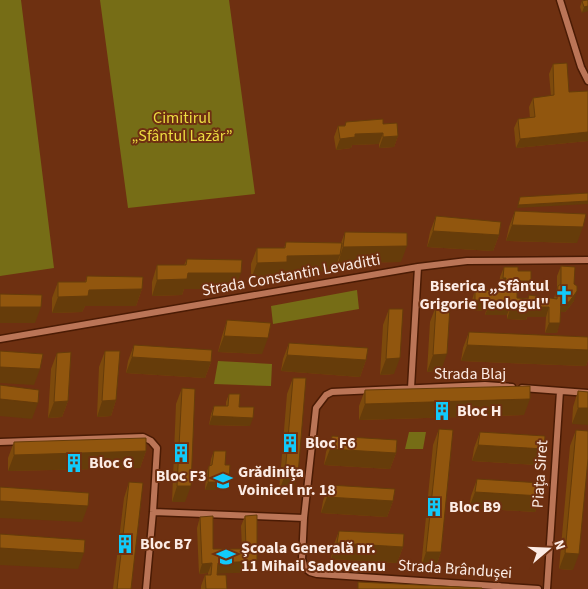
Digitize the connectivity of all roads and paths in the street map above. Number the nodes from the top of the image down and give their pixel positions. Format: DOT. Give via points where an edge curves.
graph roads {
  1 [pos="560,0"];
  2 [pos="588,81"];
  3 [pos="588,260"];
  4 [pos="418,267"];
  5 [pos="0,339"];
  6 [pos="412,388"];
  7 [pos="560,391"];
  8 [pos="588,393"];
  9 [pos="0,442"];
  10 [pos="153,512"];
  11 [pos="304,518"];
  12 [pos="310,572"];
  13 [pos="499,588"];
  14 [pos="146,589"];
  15 [pos="538,589"];
  16 [pos="546,589"];
  1 -- 2 [label="street"];
  3 -- 4 [label="street, Strada Constantin Levaditti" via="484,260"];
  4 -- 5 [label="street, Strada Constantin Levaditti"];
  4 -- 6 [label="street, Strada Blaj"];
  6 -- 7 [label="street, Strada Blaj" via="485,385"];
  6 -- 11 [label="street, Strada Blaj" via="332,392 322,399 316,408"];
  7 -- 8 [label="street, Strada Blaj"];
  7 -- 16 [label="street, Piața Siret"];
  9 -- 10 [label="street" via="143,437 157,448"];
  10 -- 11 [label="street"];
  10 -- 14 [label="street"];
  11 -- 12 [label="street, Strada Blaj" via="302,564"];
  12 -- 13 [label="street, Strada Brândușei"];
  13 -- 15 [label="street, Strada Brândușei"];
}
